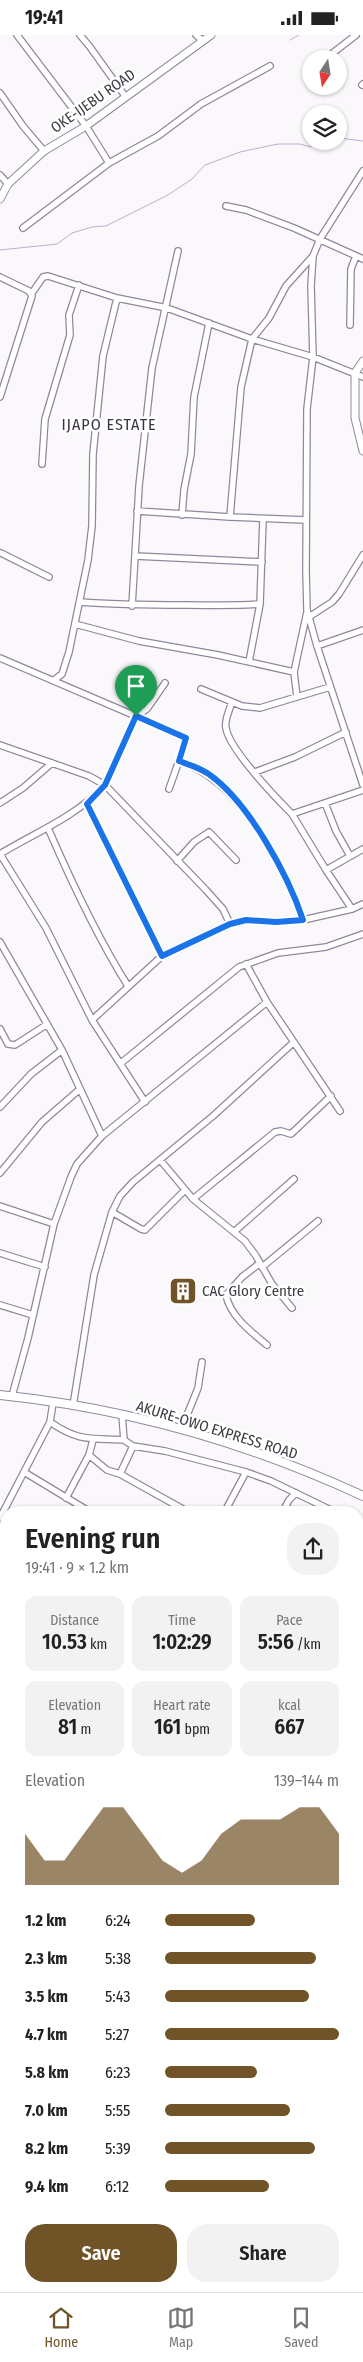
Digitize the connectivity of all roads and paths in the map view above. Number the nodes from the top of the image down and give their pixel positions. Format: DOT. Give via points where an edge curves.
graph roads {
  1 [pos="17,35"];
  2 [pos="80,35"];
  3 [pos="196,35"];
  4 [pos="211,35"];
  5 [pos="356,35"];
  6 [pos="203,41"];
  7 [pos="337,50"];
  8 [pos="270,66"];
  9 [pos="0,93"];
  10 [pos="125,96"];
  11 [pos="86,126"];
  12 [pos="44,151"];
  13 [pos="109,163"];
  14 [pos="363,171"];
  15 [pos="0,175"];
  16 [pos="8,184"];
  17 [pos="0,199"];
  18 [pos="226,205"];
  19 [pos="23,228"];
  20 [pos="320,239"];
  21 [pos="178,251"];
  22 [pos="313,256"];
  23 [pos="356,256"];
  24 [pos="363,259"];
  25 [pos="0,277"];
  26 [pos="79,285"];
  27 [pos="32,293"];
  28 [pos="117,298"];
  29 [pos="166,308"];
  30 [pos="209,323"];
  31 [pos="350,325"];
  32 [pos="252,339"];
  33 [pos="313,357"];
  34 [pos="363,361"];
  35 [pos="355,373"];
  36 [pos="363,377"];
  37 [pos="0,397"];
  38 [pos="363,451"];
  39 [pos="42,464"];
  40 [pos="137,511"];
  41 [pos="182,515"];
  42 [pos="230,517"];
  43 [pos="263,519"];
  44 [pos="306,520"];
  45 [pos="0,554"];
  46 [pos="363,555"];
  47 [pos="135,556"];
  48 [pos="262,562"];
  49 [pos="49,577"];
  50 [pos="81,602"];
  51 [pos="260,604"];
  52 [pos="132,606"];
  53 [pos="308,614"];
  54 [pos="75,624"];
  55 [pos="363,630"];
  56 [pos="316,646"];
  57 [pos="0,658"];
  58 [pos="249,662"];
  59 [pos="294,672"];
  60 [pos="54,680"];
  61 [pos="165,683"];
  62 [pos="330,687"];
  63 [pos="200,689"];
  64 [pos="297,697"];
  65 [pos="232,702"];
  66 [pos="136,716"];
  67 [pos="346,732"];
  68 [pos="2,747"];
  69 [pos="179,761"];
  70 [pos="52,763"];
  71 [pos="255,772"];
  72 [pos="105,785"];
  73 [pos="363,785"];
  74 [pos="169,789"];
  75 [pos="363,790"];
  76 [pos="0,803"];
  77 [pos="325,803"];
  78 [pos="87,804"];
  79 [pos="292,814"];
  80 [pos="48,828"];
  81 [pos="363,849"];
  82 [pos="0,854"];
  83 [pos="350,856"];
  84 [pos="236,860"];
  85 [pos="177,861"];
  86 [pos="326,870"];
  87 [pos="363,904"];
  88 [pos="352,909"];
  89 [pos="303,920"];
  90 [pos="230,924"];
  91 [pos="363,934"];
  92 [pos="0,942"];
  93 [pos="162,956"];
  94 [pos="246,963"];
  95 [pos="128,986"];
  96 [pos="267,1002"];
  97 [pos="92,1020"];
  98 [pos="46,1025"];
  99 [pos="1,1034"];
  100 [pos="294,1042"];
  101 [pos="62,1050"];
  102 [pos="121,1063"];
  103 [pos="80,1089"];
  104 [pos="331,1096"];
  105 [pos="145,1102"];
  106 [pos="0,1107"];
  107 [pos="340,1111"];
  108 [pos="102,1136"];
  109 [pos="161,1161"];
  110 [pos="0,1173"];
  111 [pos="294,1179"];
  112 [pos="184,1191"];
  113 [pos="193,1199"];
  114 [pos="0,1206"];
  115 [pos="112,1212"];
  116 [pos="318,1221"];
  117 [pos="54,1224"];
  118 [pos="235,1231"];
  119 [pos="0,1253"];
  120 [pos="261,1265"];
  121 [pos="45,1267"];
  122 [pos="0,1305"];
  123 [pos="292,1308"];
  124 [pos="33,1315"];
  125 [pos="267,1345"];
  126 [pos="202,1362"];
  127 [pos="0,1395"];
  128 [pos="12,1397"];
  129 [pos="53,1403"];
  130 [pos="73,1406"];
  131 [pos="122,1415"];
  132 [pos="50,1422"];
  133 [pos="181,1430"];
  134 [pos="93,1440"];
  135 [pos="124,1440"];
  136 [pos="133,1446"];
  137 [pos="89,1455"];
  138 [pos="246,1472"];
  139 [pos="24,1473"];
  140 [pos="120,1474"];
  141 [pos="296,1493"];
  142 [pos="363,1496"];
  143 [pos="66,1498"];
  144 [pos="8,1506"];
  145 [pos="80,1506"];
  146 [pos="177,1506"];
  147 [pos="228,1506"];
  148 [pos="286,1506"];
  149 [pos="323,1506"];
  1 -- 11 [label="street"];
  2 -- 10 [label="street"];
  3 -- 6 [label="street"];
  4 -- 6 [label="main road, OKE-IJEBU ROAD"];
  5 -- 7 [label="street"];
  6 -- 10 [label="main road, OKE-IJEBU ROAD"];
  8 -- 13 [label="street" via="202,104 158,136"];
  9 -- 12 [label="street"];
  10 -- 11 [label="main road, OKE-IJEBU ROAD"];
  11 -- 12 [label="main road, OKE-IJEBU ROAD"];
  11 -- 13 [label="street"];
  12 -- 16 [label="main road, OKE-IJEBU ROAD"];
  13 -- 19 [label="street"];
  14 -- 20 [label="street"];
  15 -- 16 [label="street"];
  16 -- 17 [label="main road, OKE-IJEBU ROAD"];
  18 -- 20 [label="street"];
  20 -- 22 [label="street"];
  20 -- 23 [label="street"];
  21 -- 29 [label="street"];
  22 -- 32 [label="street" via="286,287"];
  22 -- 33 [label="street"];
  23 -- 24 [label="street"];
  23 -- 31 [label="street" via="351,269"];
  25 -- 27 [label="street"];
  26 -- 27 [label="street" via="46,276"];
  26 -- 28 [label="street"];
  26 -- 39 [label="street" via="69,315 70,335 46,419"];
  27 -- 37 [label="street"];
  28 -- 29 [label="street"];
  28 -- 50 [label="street" via="103,356 93,455 91,534"];
  29 -- 30 [label="street"];
  29 -- 40 [label="street" via="152,368"];
  30 -- 32 [label="street"];
  30 -- 41 [label="street" via="194,397 191,454"];
  32 -- 33 [label="street"];
  32 -- 42 [label="street" via="241,387"];
  33 -- 35 [label="street"];
  33 -- 44 [label="street" via="307,409"];
  34 -- 35 [label="main road"];
  35 -- 36 [label="street"];
  35 -- 38 [label="main road" via="355,418"];
  40 -- 41 [label="street"];
  40 -- 47 [label="street"];
  41 -- 42 [label="street"];
  42 -- 43 [label="street"];
  43 -- 44 [label="street"];
  43 -- 48 [label="street"];
  44 -- 53 [label="street"];
  45 -- 49 [label="street"];
  46 -- 53 [label="street" via="332,602"];
  47 -- 48 [label="street"];
  47 -- 52 [label="street"];
  48 -- 51 [label="street"];
  50 -- 52 [label="street"];
  50 -- 54 [label="street"];
  51 -- 52 [label="street" via="232,607"];
  51 -- 58 [label="street"];
  53 -- 56 [label="street"];
  53 -- 59 [label="street"];
  54 -- 58 [label="street" via="139,641"];
  54 -- 60 [label="street" via="63,670"];
  55 -- 56 [label="street"];
  56 -- 62 [label="street"];
  57 -- 60 [label="street"];
  58 -- 59 [label="street"];
  59 -- 64 [label="street"];
  60 -- 66 [label="street"];
  61 -- 66 [label="street" via="147,709"];
  62 -- 64 [label="street"];
  62 -- 67 [label="street"];
  63 -- 65 [label="street"];
  64 -- 65 [label="street" via="260,708"];
  65 -- 71 [label="street" via="226,729"];
  66 -- 69 [label="street" via="186,738"];
  66 -- 72 [label="street"];
  67 -- 71 [label="street"];
  67 -- 73 [label="street"];
  68 -- 70 [label="street"];
  69 -- 74 [label="street"];
  69 -- 89 [label="street" via="211,776 236,801 278,862"];
  70 -- 72 [label="street" via="90,775"];
  70 -- 76 [label="street"];
  71 -- 79 [label="street"];
  72 -- 78 [label="street"];
  72 -- 85 [label="street"];
  75 -- 77 [label="street"];
  77 -- 79 [label="street"];
  77 -- 83 [label="street"];
  78 -- 80 [label="street"];
  78 -- 93 [label="street"];
  79 -- 86 [label="street"];
  80 -- 82 [label="street"];
  80 -- 95 [label="street"];
  81 -- 83 [label="street"];
  82 -- 97 [label="street" via="46,928"];
  83 -- 86 [label="street"];
  84 -- 85 [label="street" via="209,832 194,842"];
  85 -- 90 [label="street" via="216,901"];
  86 -- 88 [label="street"];
  87 -- 88 [label="street"];
  88 -- 89 [label="street"];
  89 -- 90 [label="street" via="246,920"];
  90 -- 93 [label="street"];
  91 -- 94 [label="street" via="342,943 278,953"];
  92 -- 98 [label="street"];
  93 -- 95 [label="street"];
  94 -- 96 [label="street"];
  94 -- 102 [label="street"];
  95 -- 97 [label="street"];
  96 -- 100 [label="street"];
  96 -- 105 [label="street"];
  97 -- 102 [label="street"];
  98 -- 99 [label="street" via="15,1045 8,1043"];
  98 -- 101 [label="street"];
  100 -- 104 [label="street"];
  100 -- 109 [label="street"];
  101 -- 103 [label="street"];
  101 -- 106 [label="street" via="31,1074"];
  102 -- 105 [label="street"];
  103 -- 108 [label="street"];
  103 -- 110 [label="street" via="42,1122"];
  104 -- 107 [label="street"];
  104 -- 113 [label="street" via="290,1134 275,1132"];
  105 -- 108 [label="street"];
  108 -- 117 [label="street" via="77,1164"];
  109 -- 112 [label="street"];
  109 -- 115 [label="street" via="125,1189"];
  111 -- 118 [label="street"];
  112 -- 113 [label="street"];
  112 -- 115 [label="street" via="145,1230"];
  113 -- 118 [label="street"];
  114 -- 117 [label="street"];
  115 -- 130 [label="street" via="94,1275"];
  116 -- 120 [label="street"];
  117 -- 121 [label="street"];
  118 -- 120 [label="street"];
  119 -- 121 [label="street"];
  120 -- 123 [label="street"];
  120 -- 125 [label="street" via="242,1277 226,1295 237,1317"];
  121 -- 124 [label="street"];
  122 -- 124 [label="street"];
  124 -- 128 [label="street"];
  126 -- 133 [label="street" via="198,1388"];
  127 -- 128 [label="highway, AKURE-OWO EXPRESS ROAD"];
  128 -- 129 [label="highway, AKURE-OWO EXPRESS ROAD"];
  129 -- 130 [label="highway, AKURE-OWO EXPRESS ROAD"];
  129 -- 132 [label="street"];
  130 -- 131 [label="highway, AKURE-OWO EXPRESS ROAD"];
  131 -- 133 [label="highway, AKURE-OWO EXPRESS ROAD"];
  131 -- 135 [label="street"];
  132 -- 134 [label="street" via="74,1435"];
  132 -- 139 [label="street"];
  133 -- 142 [label="highway, AKURE-OWO EXPRESS ROAD" via="272,1459"];
  134 -- 135 [label="street"];
  134 -- 137 [label="street"];
  135 -- 136 [label="street"];
  136 -- 138 [label="street" via="166,1451"];
  136 -- 140 [label="street"];
  137 -- 140 [label="street" via="107,1470"];
  137 -- 143 [label="street"];
  138 -- 141 [label="street"];
  138 -- 147 [label="street"];
  139 -- 143 [label="street"];
  139 -- 144 [label="street"];
  140 -- 146 [label="street"];
  141 -- 148 [label="street"];
  141 -- 149 [label="street"];
  143 -- 145 [label="street"];
}
